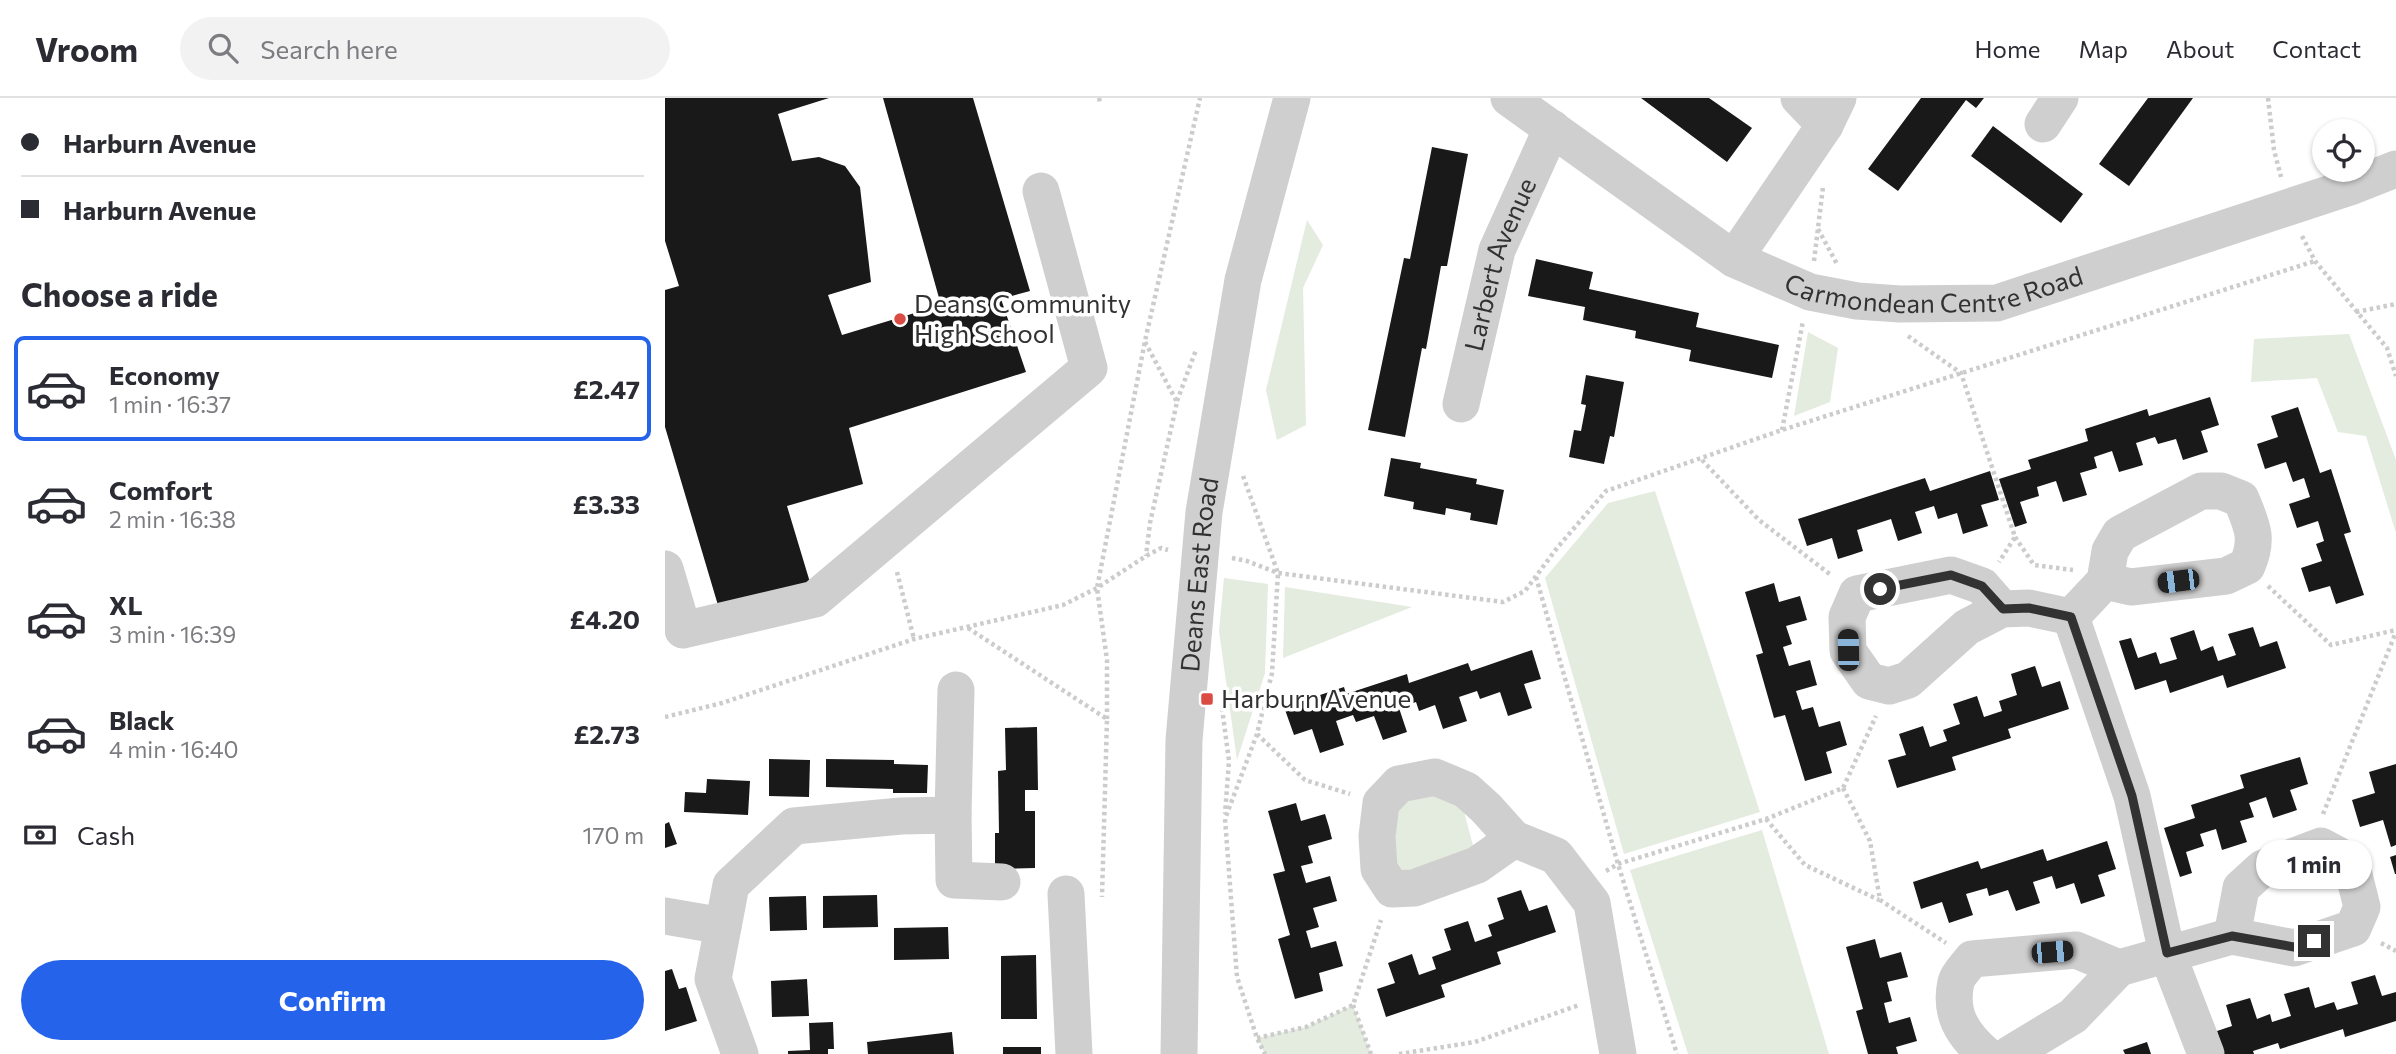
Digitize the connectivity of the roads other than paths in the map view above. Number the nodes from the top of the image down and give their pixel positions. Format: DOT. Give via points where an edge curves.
graph roads {
  1 [pos="1509,98"];
  2 [pos="1799,98"];
  3 [pos="1293,100"];
  4 [pos="1831,111"];
  5 [pos="1552,128"];
  6 [pos="2396,169"];
  7 [pos="1041,191"];
  8 [pos="1734,259"];
  9 [pos="1461,404"];
  10 [pos="665,569"];
  11 [pos="2105,581"];
  12 [pos="1992,597"];
  13 [pos="2071,617"];
  14 [pos="956,690"];
  15 [pos="953,815"];
  16 [pos="1514,839"];
  17 [pos="1002,883"];
  18 [pos="1066,894"];
  19 [pos="665,916"];
  20 [pos="723,926"];
  21 [pos="2232,936"];
  22 [pos="2167,953"];
  23 [pos="2119,968"];
  24 [pos="740,1054"];
  25 [pos="1075,1054"];
  26 [pos="1179,1054"];
  27 [pos="1618,1054"];
  28 [pos="1985,1054"];
  29 [pos="2010,1054"];
  30 [pos="2206,1054"];
  1 -- 5 [label="street, Carmondean Centre Road"];
  2 -- 4 [label="street"];
  3 -- 26 [label="street, Deans East Road" via="1243,280 1204,512 1184,740"];
  4 -- 8 [label="street"];
  5 -- 8 [label="street, Carmondean Centre Road"];
  5 -- 9 [label="street, Larbert Avenue" via="1497,250"];
  6 -- 8 [label="street, Carmondean Centre Road" via="1997,303 1857,301 1811,292"];
  7 -- 10 [label="street" via="1089,368 815,599 683,630"];
  11 -- 11 [label="street" via="2110,551 2120,534 2201,491 2221,491 2241,499 2251,524 2254,550 2247,566 2226,576 2131,587"];
  11 -- 13 [label="street"];
  12 -- 12 [label="street" via="1951,575 1857,594 1847,617 1848,650 1869,681 1889,686 1908,680 1967,627"];
  12 -- 13 [label="street"];
  13 -- 22 [label="street" via="2132,796"];
  14 -- 15 [label="street"];
  15 -- 17 [label="street" via="954,880"];
  15 -- 20 [label="street" via="794,826 731,885"];
  16 -- 16 [label="street" via="1465,790 1435,777 1399,784 1381,803 1380,869 1392,889 1414,888 1478,865"];
  16 -- 27 [label="street" via="1556,856 1592,903"];
  18 -- 25 [label="street"];
  19 -- 20 [label="street"];
  20 -- 24 [label="street" via="713,979"];
  21 -- 21 [label="street" via="2241,888 2263,868 2321,846 2338,855 2354,875 2362,907 2353,928 2294,947"];
  21 -- 22 [label="street"];
  22 -- 23 [label="street"];
  22 -- 30 [label="street"];
  23 -- 28 [label="street" via="2076,950 1972,959 1957,980 1955,1017"];
  23 -- 29 [label="street" via="2073,1016"];
}
